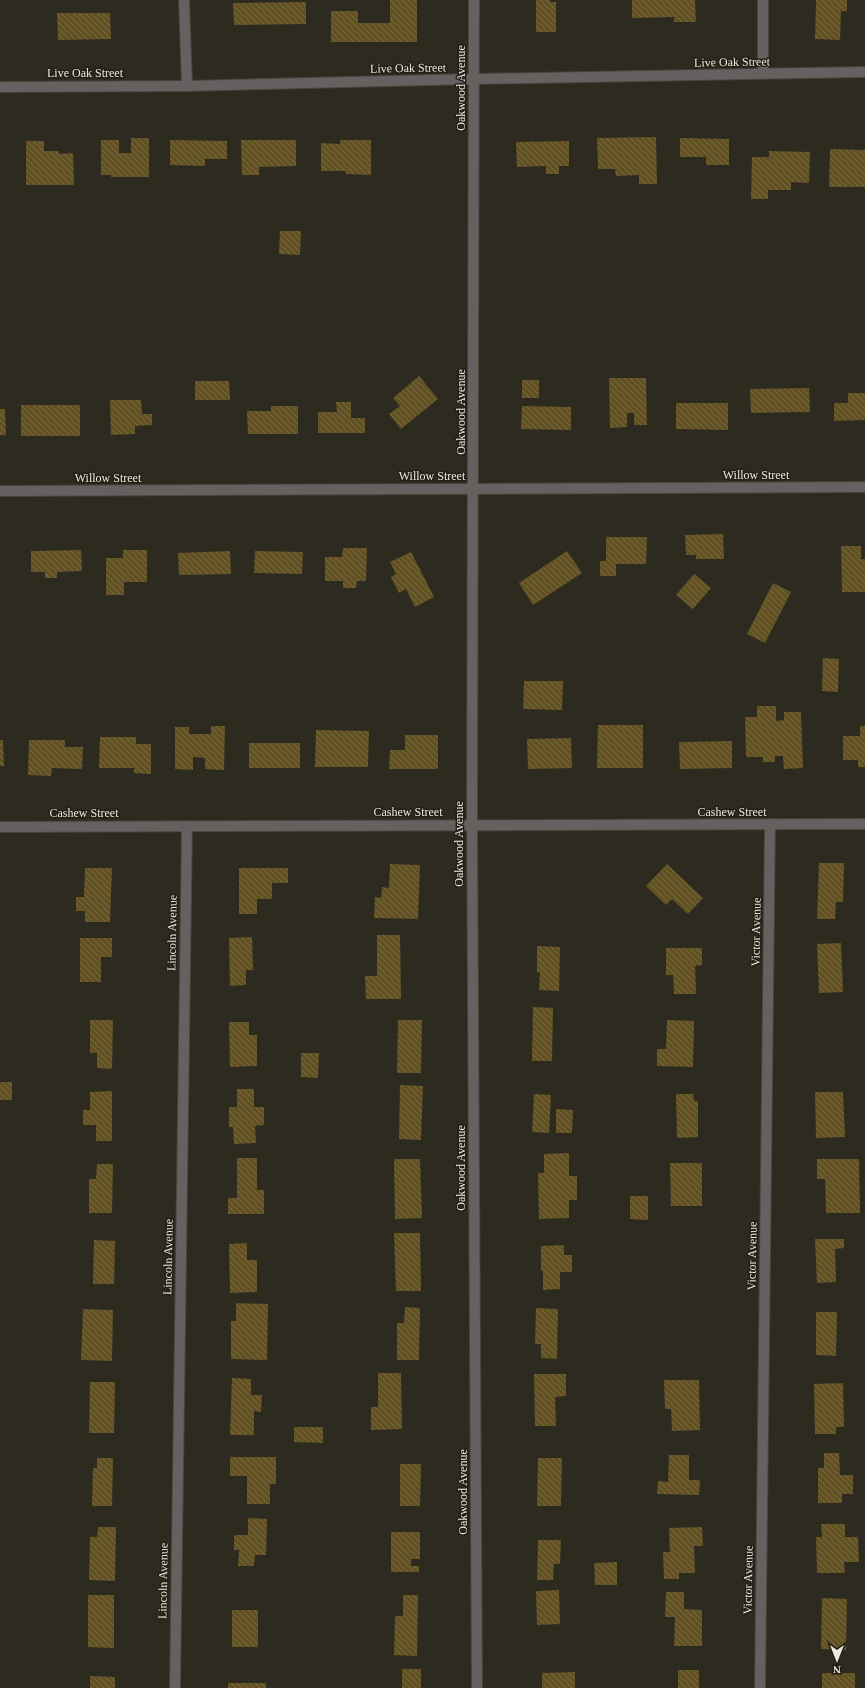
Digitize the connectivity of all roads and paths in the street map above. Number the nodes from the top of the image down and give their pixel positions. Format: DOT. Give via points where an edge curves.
graph roads {
  1 [pos="184,0"];
  2 [pos="474,0"];
  3 [pos="763,0"];
  4 [pos="865,72"];
  5 [pos="764,74"];
  6 [pos="474,79"];
  7 [pos="187,86"];
  8 [pos="0,87"];
  9 [pos="865,487"];
  10 [pos="474,489"];
  11 [pos="0,491"];
  12 [pos="770,824"];
  13 [pos="865,824"];
  14 [pos="472,825"];
  15 [pos="187,826"];
  16 [pos="0,827"];
  17 [pos="175,1688"];
  18 [pos="477,1688"];
  19 [pos="760,1688"];
  1 -- 7 [label="street"];
  2 -- 6 [label="street, Oakwood Avenue"];
  3 -- 5 [label="street"];
  4 -- 5 [label="street, Live Oak Street"];
  5 -- 6 [label="street, Live Oak Street"];
  6 -- 7 [label="street, Live Oak Street"];
  6 -- 10 [label="street, Oakwood Avenue"];
  7 -- 8 [label="street, Live Oak Street"];
  9 -- 10 [label="street, Willow Street"];
  10 -- 11 [label="street, Willow Street"];
  10 -- 14 [label="street, Oakwood Avenue"];
  12 -- 13 [label="street, Cashew Street"];
  12 -- 14 [label="street, Cashew Street"];
  12 -- 19 [label="street, Victor Avenue"];
  14 -- 15 [label="street, Cashew Street"];
  14 -- 18 [label="street, Oakwood Avenue"];
  15 -- 16 [label="street, Cashew Street"];
  15 -- 17 [label="street, Lincoln Avenue"];
}
